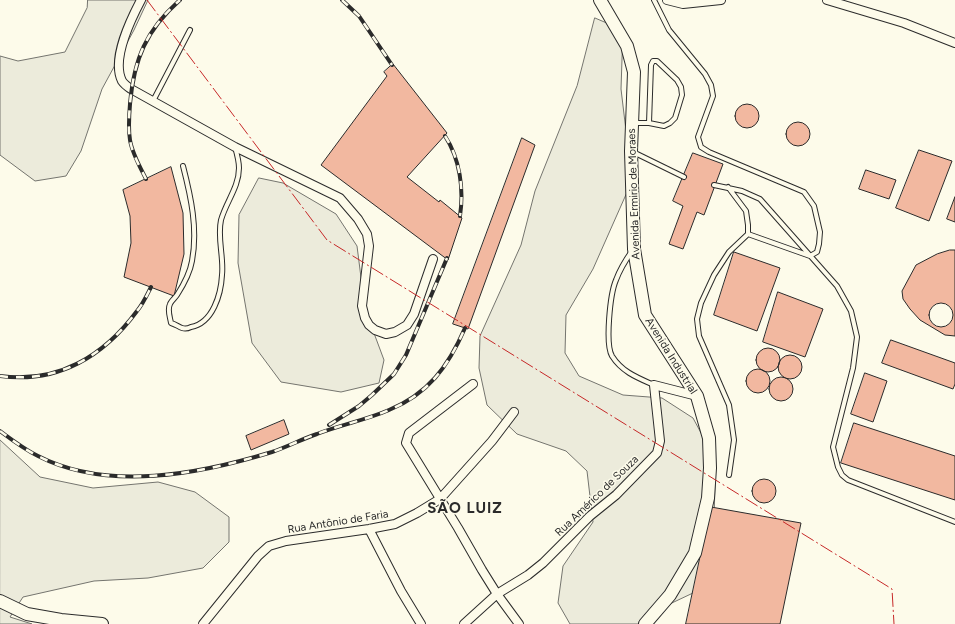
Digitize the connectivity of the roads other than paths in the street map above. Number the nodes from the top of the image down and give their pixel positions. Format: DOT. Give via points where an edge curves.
graph roads {
  1 [pos="141,0"];
  2 [pos="600,0"];
  3 [pos="654,0"];
  4 [pos="667,0"];
  5 [pos="721,0"];
  6 [pos="827,0"];
  7 [pos="190,30"];
  8 [pos="955,43"];
  9 [pos="153,101"];
  10 [pos="632,123"];
  11 [pos="649,123"];
  12 [pos="235,147"];
  13 [pos="631,151"];
  14 [pos="183,166"];
  15 [pos="684,177"];
  16 [pos="714,185"];
  17 [pos="728,187"];
  18 [pos="748,234"];
  19 [pos="634,249"];
  20 [pos="810,256"];
  21 [pos="434,259"];
  22 [pos="645,315"];
  23 [pos="474,384"];
  24 [pos="654,385"];
  25 [pos="697,396"];
  26 [pos="514,412"];
  27 [pos="729,475"];
  28 [pos="440,499"];
  29 [pos="955,522"];
  30 [pos="368,529"];
  31 [pos="497,594"];
  32 [pos="0,601"];
  33 [pos="647,622"];
  34 [pos="102,624"];
  35 [pos="203,624"];
  36 [pos="421,624"];
  37 [pos="464,624"];
  38 [pos="519,624"];
  1 -- 9 [label="street" via="120,52 119,69 122,81 131,90"];
  2 -- 10 [label="main road, Avenida Ermirio de Moraes" via="627,46 634,72"];
  3 -- 20 [label="lane" via="669,30 711,85 713,96 698,137 701,147 804,192 814,206 820,232 817,252"];
  4 -- 5 [label="street" via="683,4"];
  6 -- 8 [label="street" via="904,23"];
  7 -- 9 [label="lane"];
  9 -- 12 [label="street"];
  10 -- 11 [label="lane"];
  10 -- 13 [label="main road, Avenida Ermirio de Moraes"];
  11 -- 11 [label="lane" via="664,126 670,123 675,118 682,95 677,80 657,61 651,64"];
  12 -- 14 [label="lane" via="239,168 236,187 221,221 222,276 219,295 213,310 204,322 194,327 183,328 171,322 169,314 169,305 189,274 194,249 194,218"];
  12 -- 21 [label="street" via="340,198 358,219 367,234 369,246 362,306 369,325 376,330 386,334 407,325 414,314"];
  13 -- 15 [label="lane"];
  13 -- 19 [label="main road, Avenida Ermirio de Moraes"];
  16 -- 17 [label="lane"];
  17 -- 18 [label="lane" via="746,211"];
  17 -- 20 [label="lane" via="760,199"];
  18 -- 20 [label="lane"];
  18 -- 27 [label="lane" via="729,252 714,275 701,303 697,319 699,336 729,405 734,440"];
  19 -- 22 [label="main road, Avenida Ermirio de Moraes"];
  19 -- 24 [label="lane" via="622,264 615,282 608,327 609,342 612,356 628,374"];
  20 -- 29 [label="lane" via="837,286 852,311 857,337 853,368 833,447 838,467 848,480"];
  22 -- 25 [label="main road, Avenida Industrial"];
  23 -- 28 [label="street" via="409,433 406,443"];
  24 -- 25 [label="street"];
  24 -- 31 [label="street, Rua Américo de Souza" via="660,441 657,453 616,495 590,516 542,563"];
  25 -- 33 [label="main road, Avenida Industrial" via="709,438 708,498 695,552 670,595"];
  26 -- 28 [label="street, Rua Antônio de Faria"];
  28 -- 30 [label="street, Rua Antônio de Faria" via="395,524"];
  28 -- 31 [label="street"];
  30 -- 35 [label="street, Rua Antônio de Faria" via="286,541 269,546"];
  30 -- 36 [label="street"];
  31 -- 37 [label="street, Rua Américo de Souza"];
  31 -- 38 [label="street"];
  32 -- 34 [label="main road" via="27,614"];
}
